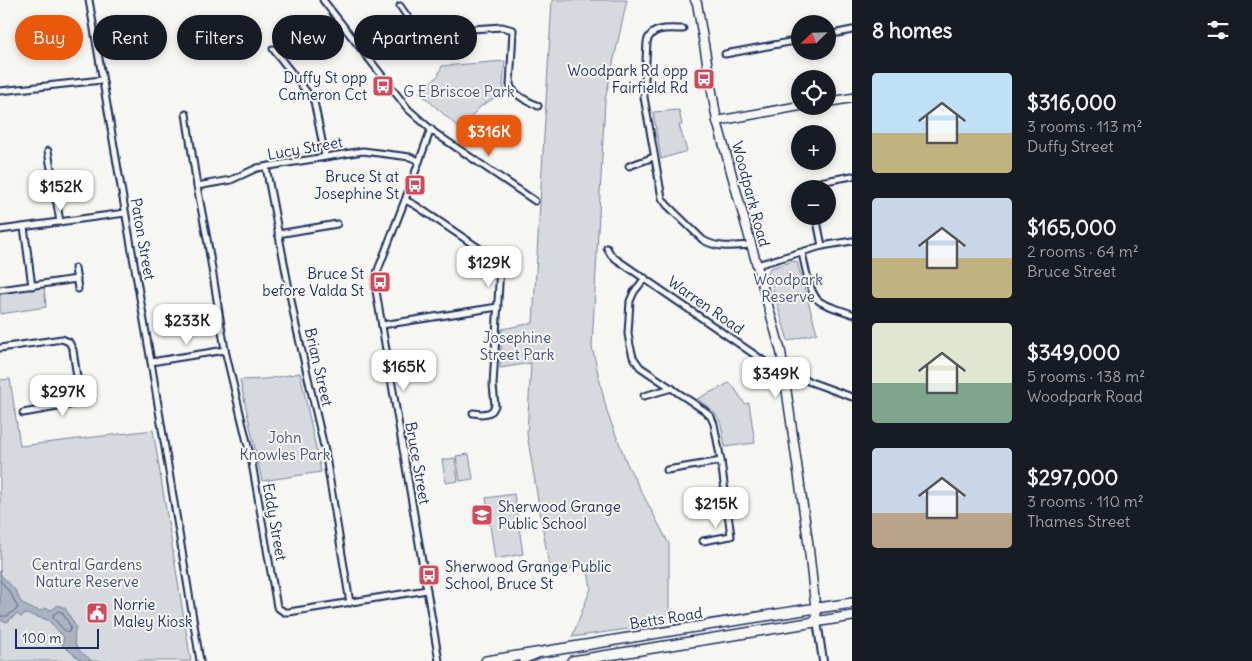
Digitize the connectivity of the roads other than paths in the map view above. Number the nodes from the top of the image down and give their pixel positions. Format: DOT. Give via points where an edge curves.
graph roads {
  1 [pos="89,0"];
  2 [pos="323,0"];
  3 [pos="697,1"];
  4 [pos="400,6"];
  5 [pos="406,15"];
  6 [pos="477,29"];
  7 [pos="683,29"];
  8 [pos="852,30"];
  9 [pos="836,33"];
  10 [pos="354,40"];
  11 [pos="791,42"];
  12 [pos="725,54"];
  13 [pos="282,60"];
  14 [pos="369,60"];
  15 [pos="102,80"];
  16 [pos="0,92"];
  17 [pos="852,98"];
  18 [pos="836,101"];
  19 [pos="538,106"];
  20 [pos="791,108"];
  21 [pos="186,114"];
  22 [pos="717,121"];
  23 [pos="431,129"];
  24 [pos="48,151"];
  25 [pos="325,156"];
  26 [pos="654,157"];
  27 [pos="419,161"];
  28 [pos="629,166"];
  29 [pos="266,167"];
  30 [pos="852,176"];
  31 [pos="831,180"];
  32 [pos="197,186"];
  33 [pos="405,200"];
  34 [pos="535,201"];
  35 [pos="126,212"];
  36 [pos="60,222"];
  37 [pos="337,224"];
  38 [pos="818,225"];
  39 [pos="24,227"];
  40 [pos="0,230"];
  41 [pos="278,234"];
  42 [pos="852,241"];
  43 [pos="751,245"];
  44 [pos="822,246"];
  45 [pos="607,248"];
  46 [pos="802,253"];
  47 [pos="757,265"];
  48 [pos="75,268"];
  49 [pos="645,278"];
  50 [pos="77,279"];
  51 [pos="32,286"];
  52 [pos="78,289"];
  53 [pos="0,290"];
  54 [pos="498,307"];
  55 [pos="852,314"];
  56 [pos="382,326"];
  57 [pos="0,348"];
  58 [pos="225,350"];
  59 [pos="151,362"];
  60 [pos="784,374"];
  61 [pos="672,388"];
  62 [pos="644,396"];
  63 [pos="852,397"];
  64 [pos="76,400"];
  65 [pos="81,404"];
  66 [pos="23,412"];
  67 [pos="473,413"];
  68 [pos="721,461"];
  69 [pos="667,470"];
  70 [pos="703,541"];
  71 [pos="427,590"];
  72 [pos="350,602"];
  73 [pos="852,603"];
  74 [pos="816,608"];
  75 [pos="852,616"];
  76 [pos="817,621"];
  77 [pos="540,652"];
  78 [pos="200,661"];
  79 [pos="439,661"];
  80 [pos="486,661"];
  81 [pos="523,661"];
  82 [pos="572,661"];
  83 [pos="823,661"];
  1 -- 15 [label="street, Paton Street"];
  2 -- 10 [label="street"];
  3 -- 22 [label="main road, Woodpark Road"];
  4 -- 5 [label="street"];
  6 -- 19 [label="street" via="513,30 510,85 515,93"];
  7 -- 26 [label="street" via="657,30 649,35 646,42 644,97"];
  8 -- 9 [label="street"];
  11 -- 12 [label="street"];
  13 -- 25 [label="street" via="314,101"];
  14 -- 23 [label="street" via="408,109"];
  15 -- 16 [label="street"];
  15 -- 35 [label="street, Paton Street"];
  17 -- 18 [label="main road"];
  20 -- 22 [label="main road"];
  21 -- 32 [label="street, Eddy Street"];
  22 -- 43 [label="main road, Woodpark Road"];
  23 -- 27 [label="street, Bruce Street"];
  23 -- 34 [label="street"];
  24 -- 36 [label="street"];
  25 -- 27 [label="street, Lucy Street" via="363,151"];
  25 -- 29 [label="street, Lucy Street"];
  26 -- 28 [label="street"];
  26 -- 43 [label="street" via="664,201 703,240 718,246"];
  27 -- 33 [label="street, Bruce Street"];
  29 -- 32 [label="street, Lucy Street" via="232,180"];
  29 -- 41 [label="street, Brian Street"];
  30 -- 31 [label="street"];
  32 -- 58 [label="street, Eddy Street"];
  33 -- 54 [label="street" via="498,262"];
  33 -- 56 [label="street, Bruce Street" via="376,276"];
  35 -- 36 [label="street"];
  35 -- 59 [label="street, Paton Street"];
  36 -- 39 [label="street"];
  37 -- 41 [label="street"];
  38 -- 44 [label="street"];
  39 -- 40 [label="street"];
  39 -- 51 [label="street"];
  41 -- 72 [label="street, Brian Street" via="325,451"];
  42 -- 44 [label="street"];
  43 -- 47 [label="main road, Woodpark Road"];
  44 -- 46 [label="street"];
  45 -- 49 [label="street, Warren Road" via="613,256"];
  46 -- 47 [label="street"];
  46 -- 55 [label="street" via="816,298"];
  47 -- 60 [label="main road, Woodpark Road"];
  48 -- 50 [label="street"];
  49 -- 60 [label="street, Warren Road"];
  49 -- 61 [label="street" via="630,301 630,345 640,367"];
  50 -- 51 [label="street"];
  50 -- 52 [label="street"];
  51 -- 53 [label="street"];
  54 -- 56 [label="street"];
  54 -- 67 [label="street" via="493,385 495,406 488,413"];
  56 -- 71 [label="street, Bruce Street"];
  57 -- 64 [label="street" via="68,339 73,350 79,391"];
  58 -- 59 [label="street"];
  58 -- 72 [label="street, Eddy Street" via="252,463 277,607 286,612"];
  59 -- 78 [label="street, Paton Street"];
  60 -- 63 [label="street, Warren Road"];
  60 -- 74 [label="main road, Woodpark Road"];
  61 -- 62 [label="street"];
  61 -- 68 [label="street" via="710,417"];
  64 -- 65 [label="street"];
  64 -- 66 [label="street" via="67,406"];
  68 -- 69 [label="street"];
  68 -- 70 [label="street" via="731,536"];
  71 -- 72 [label="street, Eddy Street"];
  71 -- 79 [label="street, Bruce Street"];
  73 -- 74 [label="highway, Betts Road"];
  74 -- 76 [label="main road, Woodpark Road"];
  74 -- 77 [label="highway, Betts Road"];
  75 -- 76 [label="highway, Betts Road"];
  76 -- 82 [label="highway, Betts Road"];
  76 -- 83 [label="street, Woodpark Road"];
  77 -- 80 [label="highway, Betts Road"];
  77 -- 81 [label="street"];
}
